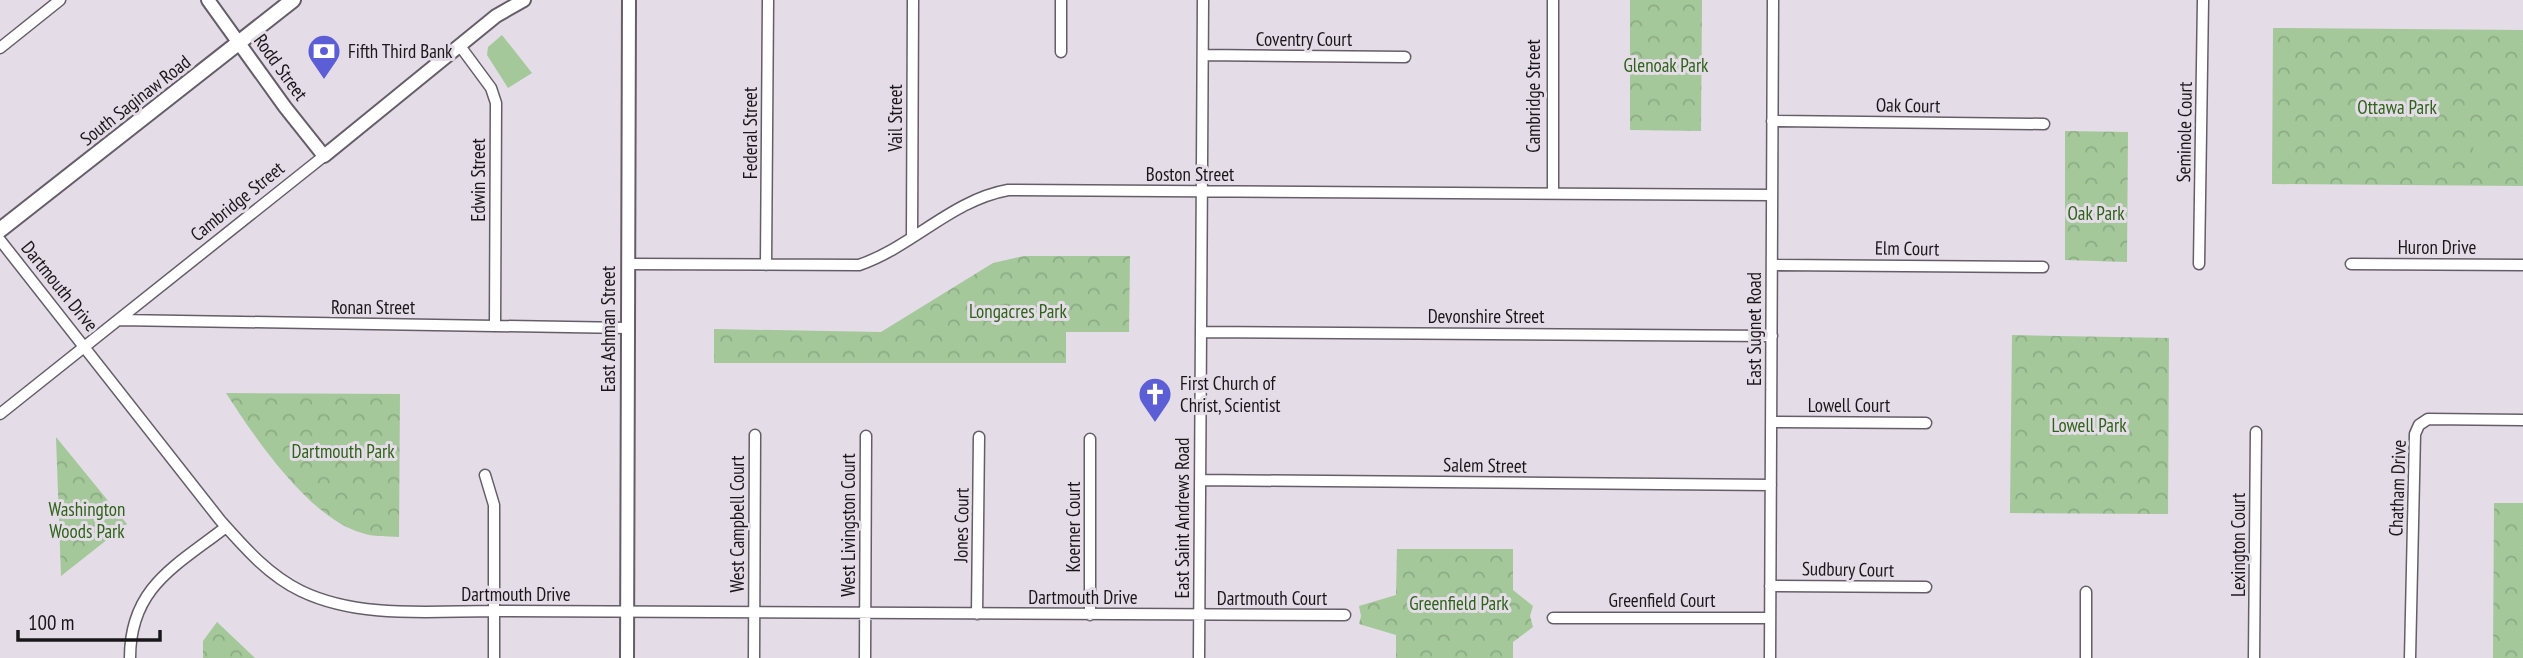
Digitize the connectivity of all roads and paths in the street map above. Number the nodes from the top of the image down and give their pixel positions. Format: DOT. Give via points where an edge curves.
graph roads {
  1 [pos="60,0"];
  2 [pos="208,0"];
  3 [pos="293,0"];
  4 [pos="513,0"];
  5 [pos="524,0"];
  6 [pos="768,0"];
  7 [pos="913,0"];
  8 [pos="1061,0"];
  9 [pos="1203,0"];
  10 [pos="1553,0"];
  11 [pos="1773,0"];
  12 [pos="2203,0"];
  13 [pos="628,2"];
  14 [pos="496,16"];
  15 [pos="240,43"];
  16 [pos="460,46"];
  17 [pos="0,48"];
  18 [pos="1061,52"];
  19 [pos="1203,55"];
  20 [pos="1405,57"];
  21 [pos="1772,121"];
  22 [pos="2044,124"];
  23 [pos="324,156"];
  24 [pos="1201,192"];
  25 [pos="1553,192"];
  26 [pos="1772,195"];
  27 [pos="0,230"];
  28 [pos="912,237"];
  29 [pos="0,240"];
  30 [pos="628,264"];
  31 [pos="2199,264"];
  32 [pos="2351,264"];
  33 [pos="766,265"];
  34 [pos="1772,265"];
  35 [pos="2523,265"];
  36 [pos="2043,267"];
  37 [pos="119,320"];
  38 [pos="495,326"];
  39 [pos="628,328"];
  40 [pos="1201,332"];
  41 [pos="1772,335"];
  42 [pos="86,347"];
  43 [pos="0,414"];
  44 [pos="2523,420"];
  45 [pos="1771,422"];
  46 [pos="1926,423"];
  47 [pos="2256,432"];
  48 [pos="755,436"];
  49 [pos="866,436"];
  50 [pos="979,438"];
  51 [pos="1090,439"];
  52 [pos="485,475"];
  53 [pos="1200,480"];
  54 [pos="1771,485"];
  55 [pos="226,527"];
  56 [pos="1770,586"];
  57 [pos="1926,587"];
  58 [pos="2087,592"];
  59 [pos="494,611"];
  60 [pos="627,612"];
  61 [pos="754,612"];
  62 [pos="866,614"];
  63 [pos="977,614"];
  64 [pos="1090,615"];
  65 [pos="1345,615"];
  66 [pos="1199,616"];
  67 [pos="1553,618"];
  68 [pos="1770,618"];
  69 [pos="130,658"];
  70 [pos="494,658"];
  71 [pos="627,658"];
  72 [pos="754,658"];
  73 [pos="865,658"];
  74 [pos="1199,658"];
  75 [pos="1770,658"];
  76 [pos="2086,658"];
  77 [pos="2254,658"];
  78 [pos="2410,658"];
  1 -- 17 [label="street"];
  2 -- 15 [label="street, Rodd Street"];
  3 -- 15 [label="main road, South Saginaw Road"];
  4 -- 14 [label="street, Cambridge Street"];
  5 -- 14 [label="street, Cambridge Street"];
  6 -- 33 [label="street, Federal Street"];
  7 -- 28 [label="street, Vail Street"];
  8 -- 18 [label="street"];
  9 -- 19 [label="street, East Saint Andrews Road"];
  10 -- 25 [label="street, Cambridge Street"];
  11 -- 21 [label="street, East Sugnet Road"];
  12 -- 31 [label="street, Seminole Court"];
  13 -- 30 [label="street, East Ashman Street"];
  14 -- 16 [label="street, Cambridge Street"];
  15 -- 23 [label="street, Rodd Street"];
  15 -- 27 [label="main road, South Saginaw Road"];
  16 -- 23 [label="street, Cambridge Street"];
  16 -- 38 [label="street, Edwin Street" via="491,88 496,103"];
  19 -- 20 [label="street, Coventry Court"];
  19 -- 24 [label="street, East Saint Andrews Road"];
  21 -- 22 [label="street, Oak Court"];
  21 -- 26 [label="street, East Sugnet Road"];
  23 -- 37 [label="street, Cambridge Street"];
  24 -- 25 [label="street, Boston Street"];
  24 -- 28 [label="street, Boston Street" via="1009,190 975,199"];
  24 -- 40 [label="street, East Saint Andrews Road"];
  25 -- 26 [label="street, Boston Street"];
  26 -- 34 [label="street, East Sugnet Road"];
  28 -- 33 [label="street, Boston Street" via="859,265"];
  29 -- 42 [label="street, Dartmouth Drive"];
  30 -- 33 [label="street, Boston Street"];
  30 -- 39 [label="street, East Ashman Street"];
  32 -- 35 [label="street, Huron Drive"];
  34 -- 36 [label="street, Elm Court"];
  34 -- 41 [label="street, East Sugnet Road"];
  37 -- 38 [label="street, Ronan Street"];
  37 -- 42 [label="street, Cambridge Street"];
  38 -- 39 [label="street, Ronan Street"];
  39 -- 60 [label="street, East Ashman Street"];
  40 -- 41 [label="street, Devonshire Street"];
  40 -- 53 [label="street, East Saint Andrews Road"];
  41 -- 45 [label="street, East Sugnet Road"];
  42 -- 43 [label="street, Cambridge Street"];
  42 -- 55 [label="street, Dartmouth Drive"];
  44 -- 78 [label="street, Chatham Drive" via="2428,419 2419,425 2415,434"];
  45 -- 46 [label="street, Lowell Court"];
  45 -- 54 [label="street, East Sugnet Road"];
  47 -- 77 [label="street, Lexington Court"];
  48 -- 61 [label="street, West Campbell Court"];
  49 -- 62 [label="street, West Livingston Court"];
  50 -- 63 [label="street, Jones Court"];
  51 -- 64 [label="street, Koerner Court"];
  52 -- 59 [label="street" via="494,505"];
  53 -- 54 [label="street, Salem Street"];
  53 -- 66 [label="street, East Saint Andrews Road"];
  54 -- 56 [label="street, East Sugnet Road"];
  55 -- 59 [label="street, Dartmouth Drive" via="279,577 323,600 373,610"];
  55 -- 69 [label="street" via="156,582 138,607"];
  56 -- 57 [label="street, Sudbury Court"];
  56 -- 68 [label="street, East Sugnet Road"];
  58 -- 76 [label="street"];
  59 -- 60 [label="street, Dartmouth Drive"];
  59 -- 70 [label="street"];
  60 -- 61 [label="street, Dartmouth Drive"];
  60 -- 71 [label="street, East Ashman Street"];
  61 -- 62 [label="street, Dartmouth Drive"];
  61 -- 72 [label="street, West Campbell Court"];
  62 -- 63 [label="street, Dartmouth Drive"];
  62 -- 73 [label="street, West Livingston Court"];
  63 -- 64 [label="street, Dartmouth Drive"];
  64 -- 66 [label="street, Dartmouth Drive"];
  65 -- 66 [label="street, Dartmouth Court"];
  66 -- 74 [label="street, East Saint Andrews Road"];
  67 -- 68 [label="street, Greenfield Court"];
  68 -- 75 [label="street, East Sugnet Road"];
}
